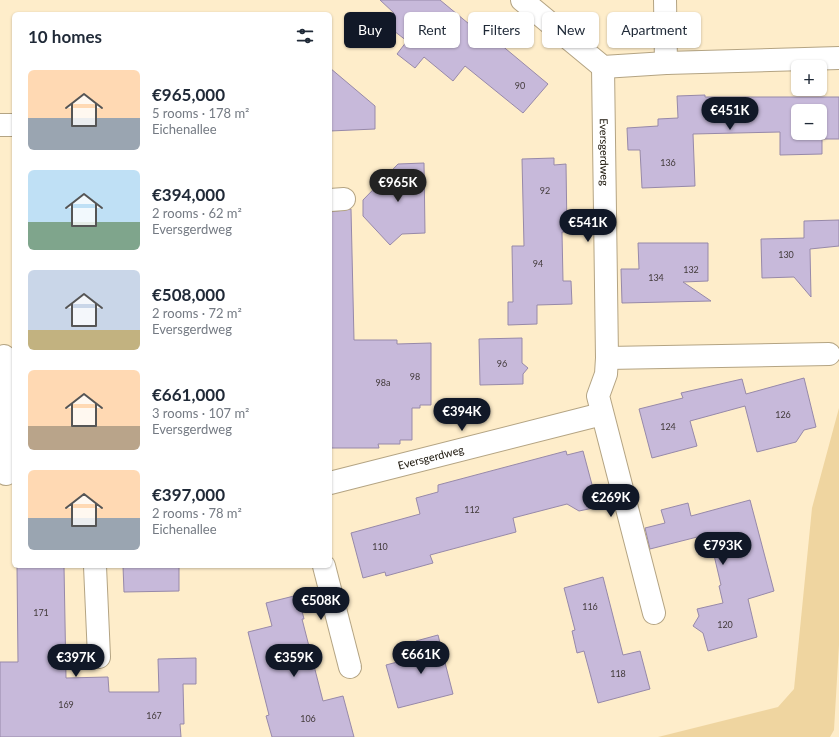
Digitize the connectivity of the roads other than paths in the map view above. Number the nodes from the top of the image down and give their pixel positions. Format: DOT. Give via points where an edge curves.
graph roads {
  1 [pos="522,0"];
  2 [pos="665,0"];
  3 [pos="839,58"];
  4 [pos="666,63"];
  5 [pos="603,67"];
  6 [pos="0,125"];
  7 [pos="12,125"];
  8 [pos="828,354"];
  9 [pos="4,356"];
  10 [pos="607,358"];
  11 [pos="602,414"];
  12 [pos="7,474"];
  13 [pos="332,482"];
  14 [pos="95,568"];
  15 [pos="325,568"];
  16 [pos="654,613"];
  17 [pos="99,657"];
  18 [pos="350,667"];
  1 -- 5 [label="street"];
  2 -- 4 [label="street"];
  3 -- 4 [label="street"];
  4 -- 5 [label="street"];
  5 -- 10 [label="street, Eversgerdweg"];
  6 -- 7 [label="street"];
  8 -- 10 [label="street"];
  9 -- 12 [label="street"];
  10 -- 11 [label="street, Eversgerdweg" via="606,374 598,396"];
  11 -- 13 [label="street, Eversgerdweg"];
  11 -- 16 [label="street, Eversgerdweg"];
  14 -- 17 [label="street"];
  15 -- 18 [label="street"];
}
